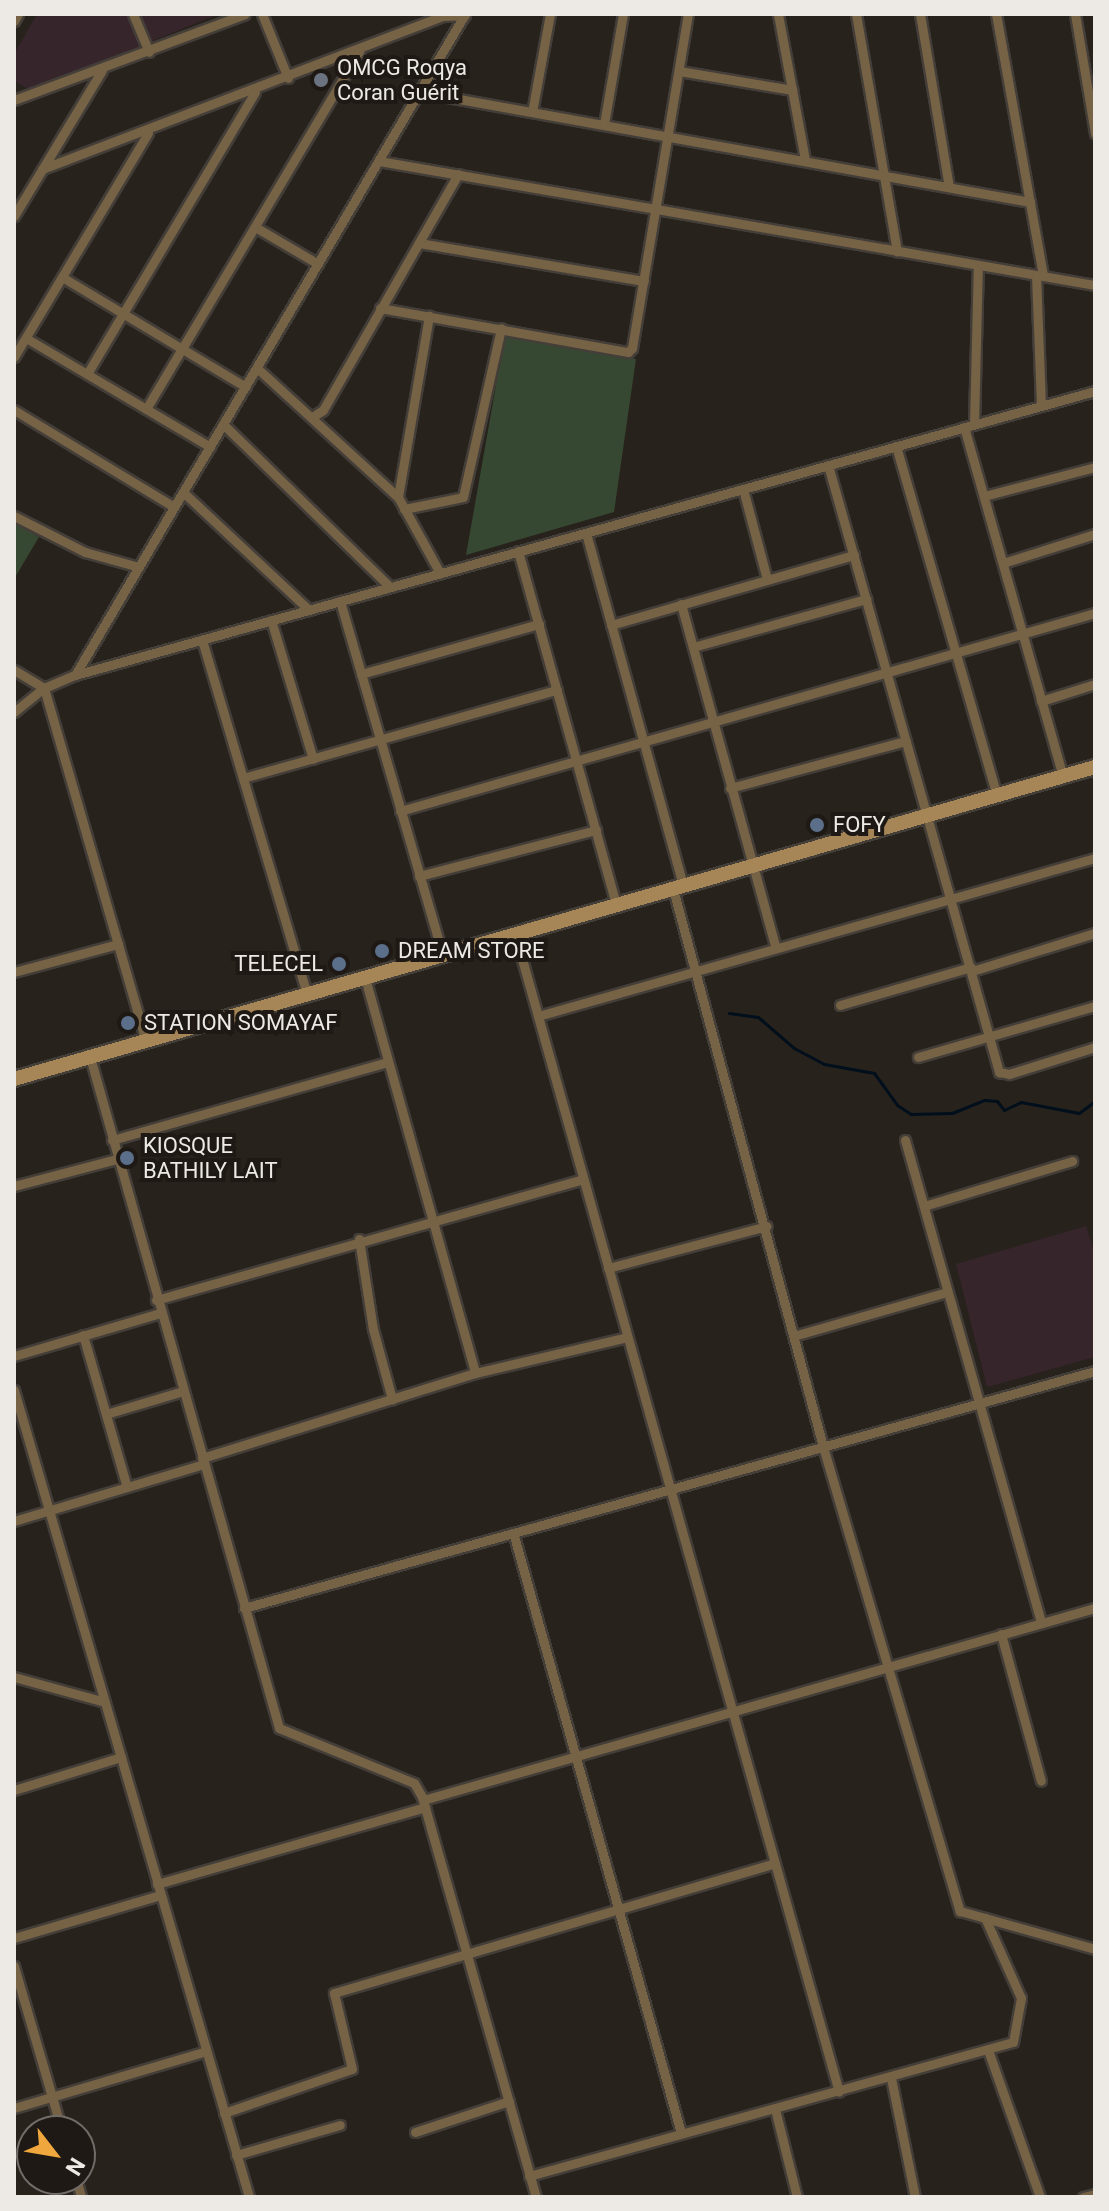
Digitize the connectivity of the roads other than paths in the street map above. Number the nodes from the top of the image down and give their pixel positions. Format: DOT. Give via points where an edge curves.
graph roads {
  1 [pos="18,14"];
  2 [pos="133,14"];
  3 [pos="245,14"];
  4 [pos="262,14"];
  5 [pos="550,14"];
  6 [pos="623,14"];
  7 [pos="688,14"];
  8 [pos="778,14"];
  9 [pos="856,14"];
  10 [pos="920,14"];
  11 [pos="996,14"];
  12 [pos="1075,14"];
  13 [pos="465,15"];
  14 [pos="14,21"];
  15 [pos="359,51"];
  16 [pos="149,52"];
  17 [pos="102,70"];
  18 [pos="679,71"];
  19 [pos="288,78"];
  20 [pos="1091,85"];
  21 [pos="792,90"];
  22 [pos="255,92"];
  23 [pos="420,92"];
  24 [pos="14,100"];
  25 [pos="532,112"];
  26 [pos="604,124"];
  27 [pos="148,133"];
  28 [pos="1095,133"];
  29 [pos="668,135"];
  30 [pos="805,160"];
  31 [pos="379,161"];
  32 [pos="42,169"];
  33 [pos="458,174"];
  34 [pos="886,176"];
  35 [pos="949,187"];
  36 [pos="1030,202"];
  37 [pos="656,209"];
  38 [pos="14,216"];
  39 [pos="255,227"];
  40 [pos="419,243"];
  41 [pos="897,251"];
  42 [pos="318,264"];
  43 [pos="978,265"];
  44 [pos="1039,275"];
  45 [pos="62,277"];
  46 [pos="644,281"];
  47 [pos="1095,285"];
  48 [pos="380,308"];
  49 [pos="123,314"];
  50 [pos="429,316"];
  51 [pos="501,328"];
  52 [pos="26,338"];
  53 [pos="182,349"];
  54 [pos="14,357"];
  55 [pos="257,368"];
  56 [pos="87,374"];
  57 [pos="246,387"];
  58 [pos="1095,391"];
  59 [pos="1041,406"];
  60 [pos="146,409"];
  61 [pos="14,410"];
  62 [pos="312,417"];
  63 [pos="223,424"];
  64 [pos="969,426"];
  65 [pos="896,446"];
  66 [pos="210,447"];
  67 [pos="828,465"];
  68 [pos="1095,467"];
  69 [pos="743,489"];
  70 [pos="183,492"];
  71 [pos="984,496"];
  72 [pos="398,497"];
  73 [pos="174,507"];
  74 [pos="404,509"];
  75 [pos="14,516"];
  76 [pos="586,533"];
  77 [pos="1095,534"];
  78 [pos="518,551"];
  79 [pos="854,555"];
  80 [pos="1003,563"];
  81 [pos="139,567"];
  82 [pos="440,573"];
  83 [pos="767,579"];
  84 [pos="390,587"];
  85 [pos="866,599"];
  86 [pos="340,601"];
  87 [pos="681,604"];
  88 [pos="309,610"];
  89 [pos="1095,613"];
  90 [pos="271,620"];
  91 [pos="539,624"];
  92 [pos="611,625"];
  93 [pos="1022,633"];
  94 [pos="202,640"];
  95 [pos="693,647"];
  96 [pos="956,653"];
  97 [pos="14,670"];
  98 [pos="887,672"];
  99 [pos="361,674"];
  100 [pos="75,675"];
  101 [pos="1095,684"];
  102 [pos="44,688"];
  103 [pos="557,690"];
  104 [pos="1041,701"];
  105 [pos="14,712"];
  106 [pos="713,721"];
  107 [pos="378,740"];
  108 [pos="906,741"];
  109 [pos="643,742"];
  110 [pos="313,759"];
  111 [pos="577,760"];
  112 [pos="1095,767"];
  113 [pos="1063,777"];
  114 [pos="243,778"];
  115 [pos="730,788"];
  116 [pos="997,796"];
  117 [pos="400,811"];
  118 [pos="924,817"];
  119 [pos="596,830"];
  120 [pos="1095,858"];
  121 [pos="750,866"];
  122 [pos="419,876"];
  123 [pos="678,888"];
  124 [pos="950,898"];
  125 [pos="616,905"];
  126 [pos="1095,933"];
  127 [pos="515,934"];
  128 [pos="118,944"];
  129 [pos="776,948"];
  130 [pos="443,955"];
  131 [pos="971,969"];
  132 [pos="695,971"];
  133 [pos="14,972"];
  134 [pos="365,978"];
  135 [pos="307,994"];
  136 [pos="840,1005"];
  137 [pos="1095,1006"];
  138 [pos="538,1016"];
  139 [pos="990,1035"];
  140 [pos="146,1041"];
  141 [pos="1095,1047"];
  142 [pos="90,1057"];
  143 [pos="918,1057"];
  144 [pos="387,1062"];
  145 [pos="14,1079"];
  146 [pos="112,1140"];
  147 [pos="905,1140"];
  148 [pos="117,1159"];
  149 [pos="1072,1161"];
  150 [pos="583,1179"];
  151 [pos="14,1186"];
  152 [pos="924,1206"];
  153 [pos="428,1219"];
  154 [pos="767,1226"];
  155 [pos="359,1239"];
  156 [pos="608,1268"];
  157 [pos="947,1292"];
  158 [pos="156,1300"];
  159 [pos="160,1313"];
  160 [pos="83,1335"];
  161 [pos="797,1335"];
  162 [pos="627,1337"];
  163 [pos="14,1356"];
  164 [pos="1095,1371"];
  165 [pos="475,1373"];
  166 [pos="14,1390"];
  167 [pos="183,1391"];
  168 [pos="392,1399"];
  169 [pos="979,1403"];
  170 [pos="106,1414"];
  171 [pos="824,1450"];
  172 [pos="203,1461"];
  173 [pos="127,1487"];
  174 [pos="670,1492"];
  175 [pos="49,1510"];
  176 [pos="14,1521"];
  177 [pos="514,1536"];
  178 [pos="244,1608"];
  179 [pos="1095,1608"];
  180 [pos="1041,1622"];
  181 [pos="1001,1634"];
  182 [pos="889,1669"];
  183 [pos="14,1677"];
  184 [pos="105,1702"];
  185 [pos="732,1714"];
  186 [pos="121,1757"];
  187 [pos="577,1757"];
  188 [pos="1041,1781"];
  189 [pos="14,1790"];
  190 [pos="424,1804"];
  191 [pos="773,1864"];
  192 [pos="159,1889"];
  193 [pos="621,1910"];
  194 [pos="985,1918"];
  195 [pos="14,1938"];
  196 [pos="1095,1949"];
  197 [pos="470,1954"];
  198 [pos="14,1966"];
  199 [pos="206,2051"];
  200 [pos="989,2053"];
  201 [pos="891,2078"];
  202 [pos="839,2092"];
  203 [pos="52,2097"];
  204 [pos="509,2101"];
  205 [pos="14,2108"];
  206 [pos="775,2109"];
  207 [pos="224,2113"];
  208 [pos="57,2115"];
  209 [pos="340,2125"];
  210 [pos="415,2132"];
  211 [pos="681,2133"];
  212 [pos="236,2155"];
  213 [pos="529,2176"];
  214 [pos="1095,2194"];
  215 [pos="249,2197"];
  216 [pos="536,2197"];
  217 [pos="797,2197"];
  218 [pos="915,2197"];
  219 [pos="1040,2197"];
  220 [pos="1083,2197"];
  1 -- 14 [label="street"];
  2 -- 16 [label="street"];
  3 -- 16 [label="street"];
  4 -- 19 [label="street"];
  5 -- 25 [label="street"];
  6 -- 26 [label="street"];
  7 -- 18 [label="street"];
  8 -- 21 [label="street"];
  9 -- 34 [label="street"];
  10 -- 35 [label="street"];
  11 -- 36 [label="street"];
  12 -- 20 [label="street"];
  13 -- 15 [label="street" via="442,16"];
  13 -- 23 [label="street"];
  15 -- 19 [label="street"];
  15 -- 39 [label="street"];
  16 -- 17 [label="street"];
  17 -- 24 [label="street"];
  17 -- 32 [label="street"];
  18 -- 21 [label="street"];
  18 -- 29 [label="street"];
  19 -- 22 [label="street"];
  20 -- 28 [label="street"];
  21 -- 30 [label="street"];
  22 -- 27 [label="street"];
  22 -- 49 [label="street"];
  23 -- 25 [label="street"];
  23 -- 31 [label="street"];
  25 -- 26 [label="street"];
  26 -- 29 [label="street"];
  27 -- 32 [label="street"];
  27 -- 45 [label="street"];
  29 -- 30 [label="street"];
  29 -- 37 [label="street"];
  30 -- 34 [label="street"];
  31 -- 33 [label="street"];
  31 -- 42 [label="street"];
  32 -- 38 [label="street"];
  33 -- 37 [label="street"];
  33 -- 40 [label="street"];
  34 -- 35 [label="street"];
  34 -- 41 [label="street"];
  35 -- 36 [label="street"];
  36 -- 44 [label="street"];
  37 -- 41 [label="street"];
  37 -- 46 [label="street"];
  39 -- 42 [label="street"];
  39 -- 53 [label="street"];
  40 -- 46 [label="street"];
  40 -- 48 [label="street"];
  41 -- 43 [label="street"];
  42 -- 55 [label="street"];
  43 -- 44 [label="street"];
  43 -- 64 [label="street"];
  44 -- 47 [label="street"];
  44 -- 59 [label="street"];
  45 -- 49 [label="street"];
  45 -- 52 [label="street"];
  46 -- 51 [label="street" via="628,352"];
  48 -- 50 [label="street"];
  48 -- 62 [label="street" via="323,410"];
  49 -- 53 [label="street"];
  49 -- 56 [label="street"];
  50 -- 51 [label="street"];
  50 -- 72 [label="street"];
  51 -- 74 [label="street" via="463,497"];
  52 -- 54 [label="street"];
  52 -- 56 [label="street"];
  53 -- 57 [label="street"];
  53 -- 60 [label="street"];
  55 -- 57 [label="street"];
  55 -- 62 [label="street"];
  56 -- 60 [label="street"];
  57 -- 63 [label="street"];
  58 -- 59 [label="street"];
  59 -- 64 [label="street"];
  60 -- 66 [label="street"];
  61 -- 73 [label="street"];
  62 -- 72 [label="street"];
  63 -- 66 [label="street"];
  63 -- 84 [label="street"];
  64 -- 65 [label="street"];
  64 -- 71 [label="street"];
  65 -- 67 [label="street"];
  65 -- 96 [label="street"];
  66 -- 70 [label="street"];
  67 -- 69 [label="street"];
  67 -- 79 [label="street"];
  68 -- 71 [label="street"];
  69 -- 76 [label="street"];
  69 -- 83 [label="street"];
  70 -- 73 [label="street"];
  70 -- 88 [label="street"];
  71 -- 80 [label="street"];
  72 -- 74 [label="street"];
  73 -- 81 [label="street"];
  74 -- 82 [label="street"];
  75 -- 81 [label="street" via="85,552"];
  76 -- 78 [label="street"];
  76 -- 92 [label="street"];
  77 -- 80 [label="street"];
  78 -- 82 [label="street"];
  78 -- 91 [label="street"];
  79 -- 83 [label="street"];
  79 -- 85 [label="street"];
  80 -- 93 [label="street"];
  81 -- 100 [label="street"];
  82 -- 84 [label="street"];
  83 -- 87 [label="street"];
  84 -- 86 [label="street"];
  85 -- 95 [label="street"];
  85 -- 98 [label="street"];
  86 -- 88 [label="street"];
  86 -- 99 [label="street"];
  87 -- 92 [label="street"];
  87 -- 95 [label="street"];
  88 -- 90 [label="street"];
  89 -- 93 [label="street"];
  90 -- 94 [label="street"];
  90 -- 110 [label="street"];
  91 -- 99 [label="street"];
  91 -- 103 [label="street"];
  92 -- 109 [label="street"];
  93 -- 96 [label="street"];
  93 -- 104 [label="street"];
  94 -- 100 [label="street"];
  94 -- 114 [label="street"];
  95 -- 106 [label="street"];
  96 -- 98 [label="street"];
  96 -- 116 [label="street"];
  97 -- 102 [label="street"];
  98 -- 106 [label="street"];
  98 -- 108 [label="street"];
  99 -- 107 [label="street"];
  100 -- 102 [label="street"];
  101 -- 104 [label="street"];
  102 -- 105 [label="street"];
  102 -- 128 [label="street"];
  103 -- 107 [label="street"];
  103 -- 111 [label="street"];
  104 -- 113 [label="street"];
  106 -- 109 [label="street"];
  106 -- 115 [label="street"];
  107 -- 110 [label="street"];
  107 -- 117 [label="street"];
  108 -- 115 [label="street"];
  108 -- 118 [label="street"];
  109 -- 111 [label="street"];
  109 -- 123 [label="street"];
  110 -- 114 [label="street"];
  111 -- 117 [label="street"];
  111 -- 119 [label="street"];
  112 -- 113 [label="main road"];
  113 -- 116 [label="main road"];
  114 -- 135 [label="street"];
  115 -- 121 [label="street"];
  116 -- 118 [label="main road"];
  117 -- 122 [label="street"];
  118 -- 121 [label="main road"];
  118 -- 124 [label="street"];
  119 -- 122 [label="street"];
  119 -- 125 [label="street"];
  120 -- 124 [label="street"];
  121 -- 123 [label="main road"];
  121 -- 129 [label="street"];
  122 -- 130 [label="street"];
  123 -- 125 [label="main road"];
  123 -- 132 [label="street"];
  124 -- 129 [label="street"];
  124 -- 131 [label="street"];
  125 -- 127 [label="main road"];
  126 -- 131 [label="street"];
  127 -- 130 [label="main road"];
  127 -- 138 [label="street"];
  128 -- 133 [label="street"];
  128 -- 140 [label="street"];
  129 -- 132 [label="street"];
  130 -- 134 [label="main road"];
  131 -- 136 [label="street"];
  131 -- 139 [label="street"];
  132 -- 138 [label="street"];
  132 -- 154 [label="street"];
  134 -- 135 [label="main road"];
  134 -- 144 [label="street"];
  135 -- 140 [label="main road"];
  137 -- 139 [label="street"];
  138 -- 150 [label="street"];
  139 -- 141 [label="street" via="1004,1075"];
  139 -- 143 [label="street"];
  140 -- 142 [label="main road"];
  142 -- 145 [label="main road"];
  142 -- 146 [label="street"];
  144 -- 146 [label="street"];
  144 -- 153 [label="street"];
  146 -- 148 [label="street"];
  147 -- 152 [label="street"];
  148 -- 151 [label="street"];
  148 -- 158 [label="street"];
  149 -- 152 [label="street"];
  150 -- 153 [label="street"];
  150 -- 156 [label="street"];
  152 -- 157 [label="street"];
  153 -- 155 [label="street"];
  153 -- 165 [label="street"];
  154 -- 156 [label="street"];
  154 -- 161 [label="street"];
  155 -- 158 [label="street"];
  155 -- 168 [label="street" via="373,1329"];
  156 -- 162 [label="street"];
  157 -- 161 [label="street"];
  157 -- 169 [label="street"];
  158 -- 159 [label="street"];
  159 -- 160 [label="street"];
  159 -- 167 [label="street"];
  160 -- 163 [label="street"];
  160 -- 170 [label="street"];
  161 -- 171 [label="street"];
  162 -- 165 [label="street"];
  162 -- 174 [label="street"];
  164 -- 169 [label="street"];
  165 -- 168 [label="street"];
  166 -- 175 [label="street"];
  167 -- 170 [label="street"];
  167 -- 172 [label="street"];
  168 -- 172 [label="street"];
  169 -- 171 [label="street"];
  169 -- 180 [label="street"];
  170 -- 173 [label="street"];
  171 -- 174 [label="street"];
  171 -- 182 [label="street"];
  172 -- 173 [label="street"];
  172 -- 178 [label="street"];
  173 -- 175 [label="street"];
  174 -- 177 [label="street"];
  174 -- 185 [label="street"];
  175 -- 176 [label="street"];
  175 -- 184 [label="street"];
  177 -- 178 [label="street"];
  177 -- 187 [label="street"];
  178 -- 190 [label="street" via="279,1728 414,1783"];
  179 -- 180 [label="street"];
  180 -- 181 [label="street"];
  181 -- 182 [label="street"];
  181 -- 188 [label="street"];
  182 -- 185 [label="street"];
  182 -- 194 [label="street" via="960,1911"];
  183 -- 184 [label="street"];
  184 -- 186 [label="street"];
  185 -- 187 [label="street"];
  185 -- 191 [label="street"];
  186 -- 189 [label="street"];
  186 -- 192 [label="street"];
  187 -- 190 [label="street"];
  187 -- 193 [label="street"];
  190 -- 192 [label="street"];
  190 -- 197 [label="street"];
  191 -- 193 [label="street"];
  191 -- 202 [label="street"];
  192 -- 195 [label="street"];
  192 -- 199 [label="street"];
  193 -- 197 [label="street"];
  193 -- 211 [label="street"];
  194 -- 196 [label="street"];
  194 -- 200 [label="street" via="1021,1998 1013,2042"];
  197 -- 204 [label="street"];
  197 -- 207 [label="street" via="334,1993 352,2069"];
  198 -- 203 [label="street"];
  199 -- 203 [label="street"];
  199 -- 207 [label="street"];
  200 -- 201 [label="street"];
  200 -- 219 [label="street"];
  201 -- 202 [label="street"];
  201 -- 218 [label="street"];
  202 -- 206 [label="street"];
  203 -- 205 [label="street"];
  203 -- 208 [label="street"];
  204 -- 210 [label="street"];
  204 -- 213 [label="street"];
  206 -- 211 [label="street"];
  206 -- 217 [label="street"];
  207 -- 212 [label="street"];
  209 -- 212 [label="street"];
  211 -- 213 [label="street"];
  212 -- 215 [label="street"];
  213 -- 216 [label="street"];
  214 -- 220 [label="street"];
}
